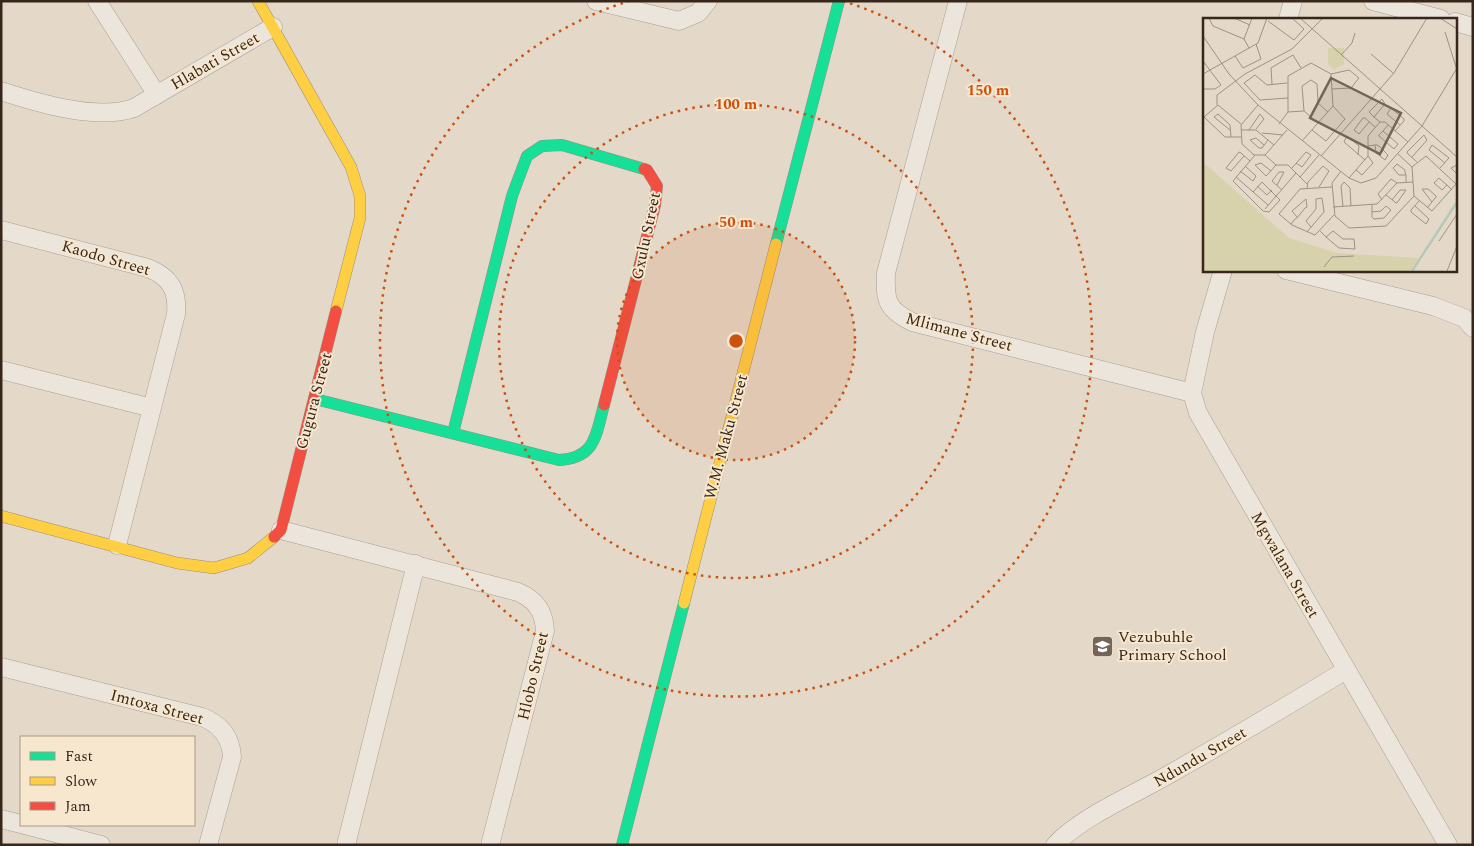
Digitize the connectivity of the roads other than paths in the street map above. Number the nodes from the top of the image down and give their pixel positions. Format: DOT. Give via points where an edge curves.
graph roads {
  1 [pos="97,1"];
  2 [pos="258,1"];
  3 [pos="596,1"];
  4 [pos="708,1"];
  5 [pos="839,1"];
  6 [pos="958,1"];
  7 [pos="1293,1"];
  8 [pos="1373,1"];
  9 [pos="1288,18"];
  10 [pos="1437,18"];
  11 [pos="1456,22"];
  12 [pos="273,27"];
  13 [pos="1473,27"];
  14 [pos="1,91"];
  15 [pos="157,95"];
  16 [pos="1,230"];
  17 [pos="1222,271"];
  18 [pos="1290,271"];
  19 [pos="1473,328"];
  20 [pos="1,370"];
  21 [pos="1192,393"];
  22 [pos="316,399"];
  23 [pos="152,408"];
  24 [pos="453,433"];
  25 [pos="1,516"];
  26 [pos="281,530"];
  27 [pos="117,545"];
  28 [pos="416,564"];
  29 [pos="1,667"];
  30 [pos="1346,670"];
  31 [pos="1,819"];
  32 [pos="20,823"];
  33 [pos="30,826"];
  34 [pos="101,845"];
  35 [pos="208,845"];
  36 [pos="346,845"];
  37 [pos="490,845"];
  38 [pos="622,845"];
  39 [pos="1055,845"];
  40 [pos="1448,845"];
  1 -- 15 [label="street, Hlabati Street"];
  2 -- 12 [label="street, Gugura Street"];
  3 -- 4 [label="street" via="679,21 698,13"];
  5 -- 38 [label="street, W.M. Maku Street"];
  6 -- 21 [label="street, Mlimane Street" via="886,273 885,294 890,306 897,315 912,322"];
  7 -- 9 [label="street"];
  8 -- 10 [label="street"];
  11 -- 13 [label="street"];
  12 -- 15 [label="street, Hlabati Street"];
  12 -- 22 [label="street, Gugura Street" via="346,154 360,196 360,218"];
  14 -- 15 [label="street, Hlabati Street" via="90,114 118,113"];
  16 -- 23 [label="street, Kaodo Street" via="148,268 169,280 177,302 176,314"];
  17 -- 21 [label="street"];
  18 -- 19 [label="street" via="1433,306 1464,318"];
  20 -- 23 [label="street"];
  21 -- 30 [label="street, Mgwalana Street" via="1209,434"];
  22 -- 24 [label="street, Gxulu Street"];
  22 -- 26 [label="street, Gugura Street"];
  23 -- 27 [label="street, Kaodo Street"];
  24 -- 24 [label="street, Gxulu Street" via="512,196 527,156 542,146 562,145 647,170 657,186 655,205 594,443 578,458 552,460"];
  25 -- 27 [label="street"];
  26 -- 27 [label="street" via="248,558 214,568 177,562"];
  26 -- 28 [label="street, Hlobo Street"];
  28 -- 36 [label="street"];
  28 -- 37 [label="street, Hlobo Street" via="518,592 536,603 545,620 543,641"];
  29 -- 35 [label="street, Imtoxa Street" via="202,717 219,727 232,747 232,757"];
  30 -- 39 [label="street, Ndundu Street" via="1088,820 1064,835"];
  30 -- 40 [label="street, Mgwalana Street"];
  31 -- 32 [label="street"];
  33 -- 34 [label="street"];
}
